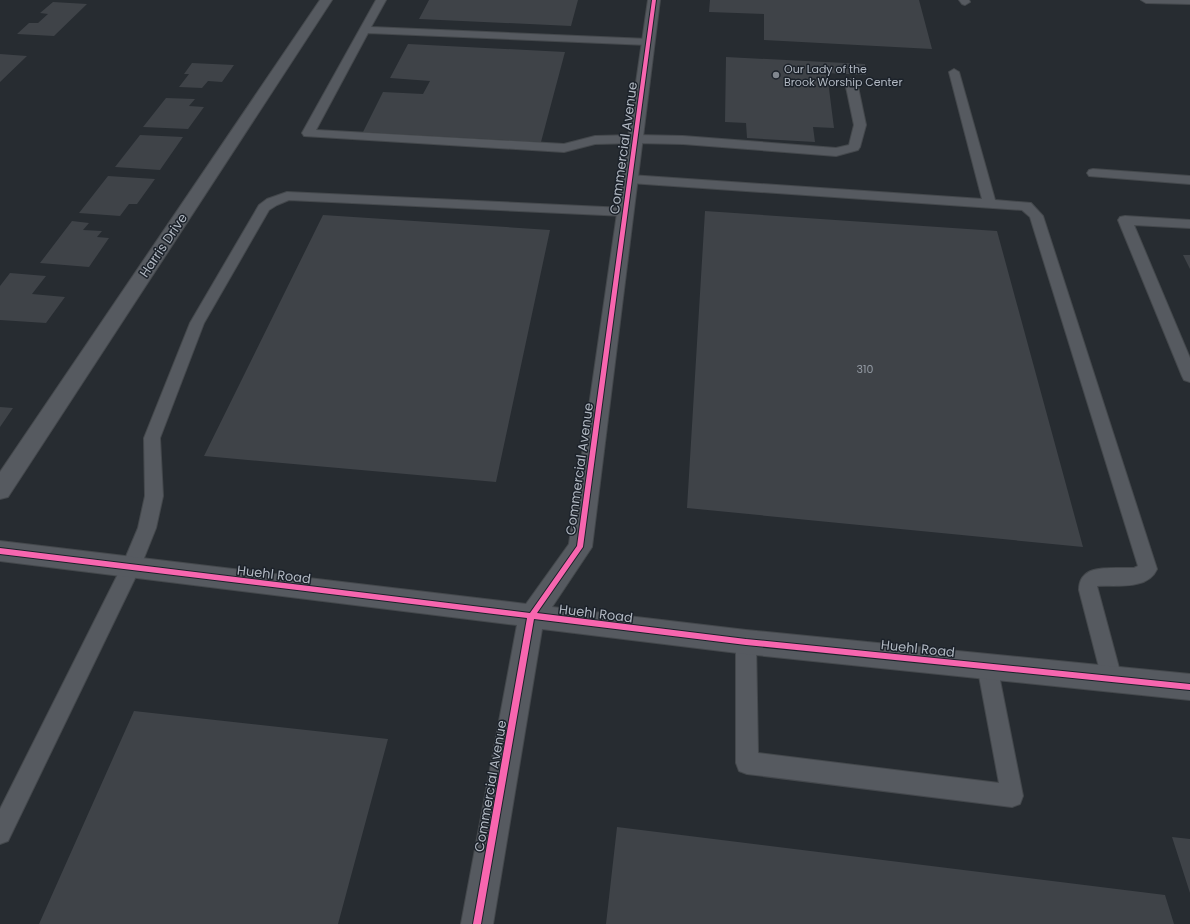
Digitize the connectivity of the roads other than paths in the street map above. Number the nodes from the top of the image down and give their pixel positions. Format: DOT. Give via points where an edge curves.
graph roads {
  1 [pos="326,0"];
  2 [pos="381,0"];
  3 [pos="654,0"];
  4 [pos="1146,0"];
  5 [pos="1190,1"];
  6 [pos="365,30"];
  7 [pos="648,42"];
  8 [pos="954,72"];
  9 [pos="851,82"];
  10 [pos="635,139"];
  11 [pos="1093,173"];
  12 [pos="630,179"];
  13 [pos="1190,180"];
  14 [pos="990,204"];
  15 [pos="626,212"];
  16 [pos="1190,224"];
  17 [pos="1190,376"];
  18 [pos="0,490"];
  19 [pos="0,551"];
  20 [pos="131,568"];
  21 [pos="531,617"];
  22 [pos="746,642"];
  23 [pos="987,665"];
  24 [pos="1112,679"];
  25 [pos="1190,687"];
  26 [pos="0,832"];
  27 [pos="477,924"];
  1 -- 18 [label="street, Harris Drive"];
  2 -- 6 [label="lane"];
  3 -- 7 [label="street, Commercial Avenue"];
  4 -- 5 [label="lane"];
  6 -- 7 [label="lane"];
  6 -- 10 [label="lane" via="308,133 564,148 594,140"];
  7 -- 10 [label="street, Commercial Avenue"];
  8 -- 14 [label="lane"];
  9 -- 10 [label="lane" via="860,125 854,147 836,152 683,140"];
  10 -- 12 [label="street, Commercial Avenue"];
  11 -- 13 [label="lane"];
  12 -- 14 [label="lane"];
  12 -- 15 [label="street, Commercial Avenue"];
  14 -- 24 [label="lane" via="1026,206 1036,216 1148,569 1137,576 1092,578 1088,582"];
  15 -- 20 [label="lane" via="287,196 272,202 264,208 196,323 152,438 154,496 147,528"];
  15 -- 21 [label="street, Commercial Avenue" via="580,547"];
  16 -- 17 [label="lane" via="1125,220"];
  19 -- 20 [label="street, Huehl Road"];
  20 -- 21 [label="street, Huehl Road"];
  20 -- 26 [label="lane"];
  21 -- 22 [label="street, Huehl Road"];
  21 -- 27 [label="street, Commercial Avenue"];
  22 -- 23 [label="street, Huehl Road"];
  22 -- 23 [label="lane" via="747,763 1012,796"];
  23 -- 24 [label="street, Huehl Road"];
  24 -- 25 [label="street, Huehl Road"];
}
